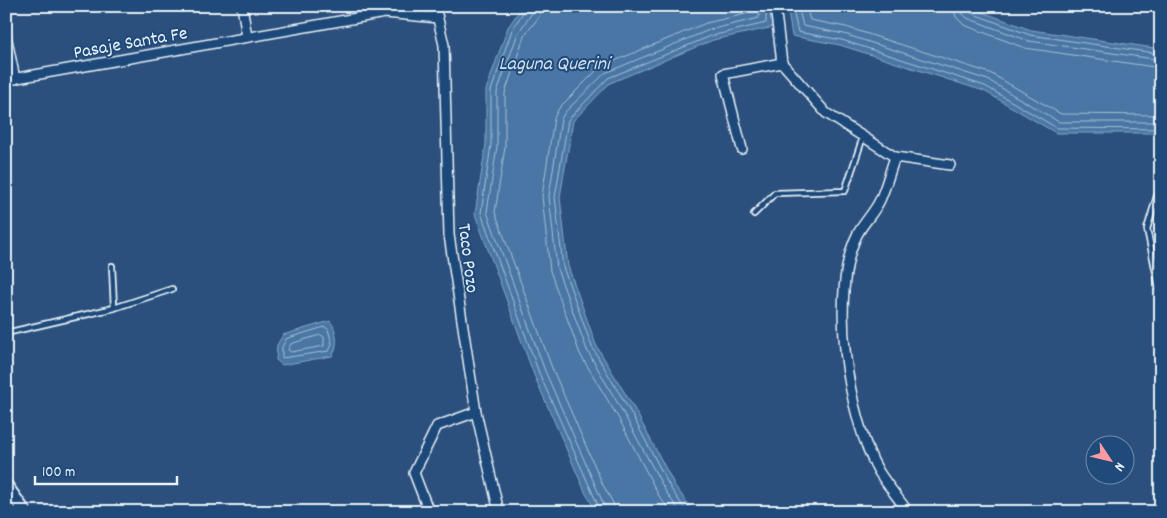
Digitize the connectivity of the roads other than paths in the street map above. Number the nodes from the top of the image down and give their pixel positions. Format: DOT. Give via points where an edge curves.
graph roads {
  1 [pos="242,6"];
  2 [pos="435,6"];
  3 [pos="775,6"];
  4 [pos="385,10"];
  5 [pos="438,18"];
  6 [pos="6,34"];
  7 [pos="247,37"];
  8 [pos="782,63"];
  9 [pos="10,79"];
  10 [pos="863,137"];
  11 [pos="742,149"];
  12 [pos="895,157"];
  13 [pos="950,165"];
  14 [pos="1161,193"];
  15 [pos="754,214"];
  16 [pos="112,266"];
  17 [pos="172,289"];
  18 [pos="1161,297"];
  19 [pos="114,308"];
  20 [pos="6,333"];
  21 [pos="476,412"];
  22 [pos="6,485"];
  23 [pos="25,512"];
  24 [pos="429,512"];
  25 [pos="499,512"];
  26 [pos="908,512"];
  1 -- 7 [label="street"];
  2 -- 5 [label="street, Taco Pozo"];
  3 -- 8 [label="street"];
  4 -- 5 [label="street, Pasaje Santa Fe"];
  4 -- 7 [label="street, Pasaje Santa Fe"];
  5 -- 21 [label="street, Taco Pozo" via="444,45 449,235"];
  6 -- 9 [label="street"];
  7 -- 9 [label="street, Pasaje Santa Fe"];
  8 -- 10 [label="street" via="826,113"];
  8 -- 11 [label="street" via="723,74"];
  10 -- 12 [label="street"];
  10 -- 15 [label="lane" via="845,191 776,193"];
  12 -- 13 [label="street"];
  12 -- 26 [label="street" via="880,201 857,236 844,278 844,315 849,381 860,428 879,471"];
  14 -- 18 [label="lane" via="1157,196 1146,229"];
  16 -- 19 [label="lane"];
  17 -- 19 [label="lane"];
  19 -- 20 [label="lane"];
  21 -- 24 [label="street" via="437,426 414,473"];
  21 -- 25 [label="street, Taco Pozo"];
  22 -- 23 [label="street"];
}
